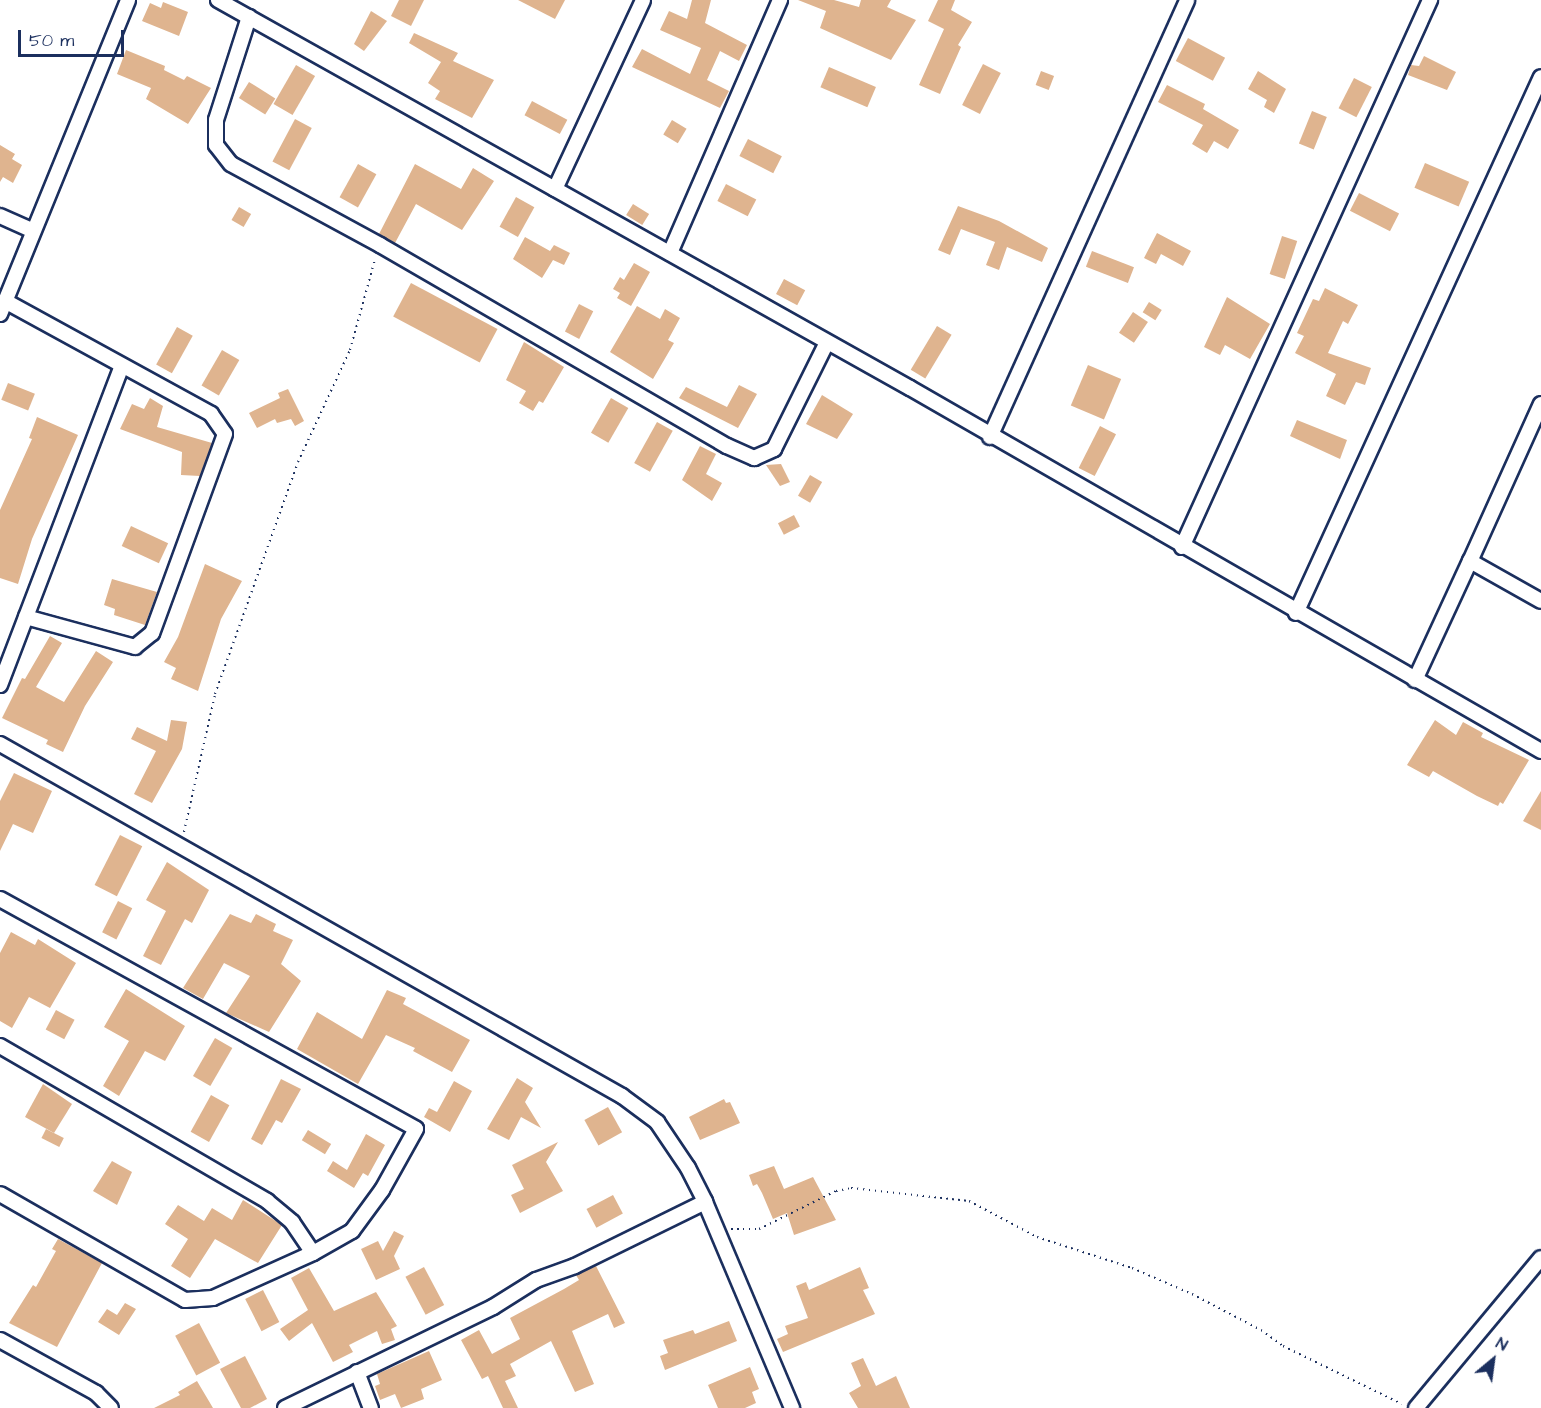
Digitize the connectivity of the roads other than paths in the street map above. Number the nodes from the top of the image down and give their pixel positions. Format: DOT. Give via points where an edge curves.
graph roads {
  1 [pos="128,0"];
  2 [pos="218,0"];
  3 [pos="643,0"];
  4 [pos="780,0"];
  5 [pos="1187,0"];
  6 [pos="1430,0"];
  7 [pos="249,17"];
  8 [pos="1541,77"];
  9 [pos="555,189"];
  10 [pos="0,216"];
  11 [pos="33,231"];
  12 [pos="670,253"];
  13 [pos="2,307"];
  14 [pos="827,342"];
  15 [pos="122,365"];
  16 [pos="1541,404"];
  17 [pos="990,437"];
  18 [pos="1182,547"];
  19 [pos="1470,561"];
  20 [pos="1541,601"];
  21 [pos="1296,613"];
  22 [pos="26,617"];
  23 [pos="1415,680"];
  24 [pos="0,685"];
  25 [pos="0,744"];
  26 [pos="1541,751"];
  27 [pos="0,899"];
  28 [pos="0,1046"];
  29 [pos="0,1194"];
  30 [pos="705,1202"];
  31 [pos="313,1253"];
  32 [pos="1541,1258"];
  33 [pos="0,1340"];
  34 [pos="357,1372"];
  35 [pos="111,1408"];
  36 [pos="285,1408"];
  37 [pos="371,1408"];
  38 [pos="792,1408"];
  39 [pos="1416,1408"];
  1 -- 11 [label="street"];
  2 -- 7 [label="street"];
  3 -- 9 [label="street"];
  4 -- 12 [label="street"];
  5 -- 17 [label="street"];
  6 -- 18 [label="street"];
  7 -- 9 [label="street"];
  7 -- 14 [label="street" via="216,120 216,145 231,164 380,244 727,447 754,458 774,449"];
  8 -- 21 [label="street"];
  9 -- 12 [label="street"];
  10 -- 11 [label="street"];
  11 -- 13 [label="street"];
  12 -- 14 [label="street"];
  13 -- 15 [label="street"];
  14 -- 17 [label="street"];
  15 -- 22 [label="street"];
  15 -- 22 [label="street" via="211,414 225,434 152,633 135,647"];
  16 -- 19 [label="street"];
  17 -- 18 [label="street"];
  18 -- 21 [label="street"];
  19 -- 20 [label="street"];
  19 -- 23 [label="street"];
  21 -- 23 [label="street"];
  22 -- 24 [label="street"];
  23 -- 26 [label="street"];
  25 -- 30 [label="street" via="622,1096 657,1122"];
  27 -- 31 [label="street" via="416,1129 352,1231"];
  28 -- 31 [label="street" via="267,1200 292,1221"];
  29 -- 31 [label="street" via="185,1300 213,1298"];
  30 -- 34 [label="street" via="574,1266 536,1280 493,1307"];
  30 -- 38 [label="street"];
  32 -- 39 [label="street"];
  33 -- 35 [label="street" via="96,1394"];
  34 -- 36 [label="street"];
  34 -- 37 [label="street"];
}
